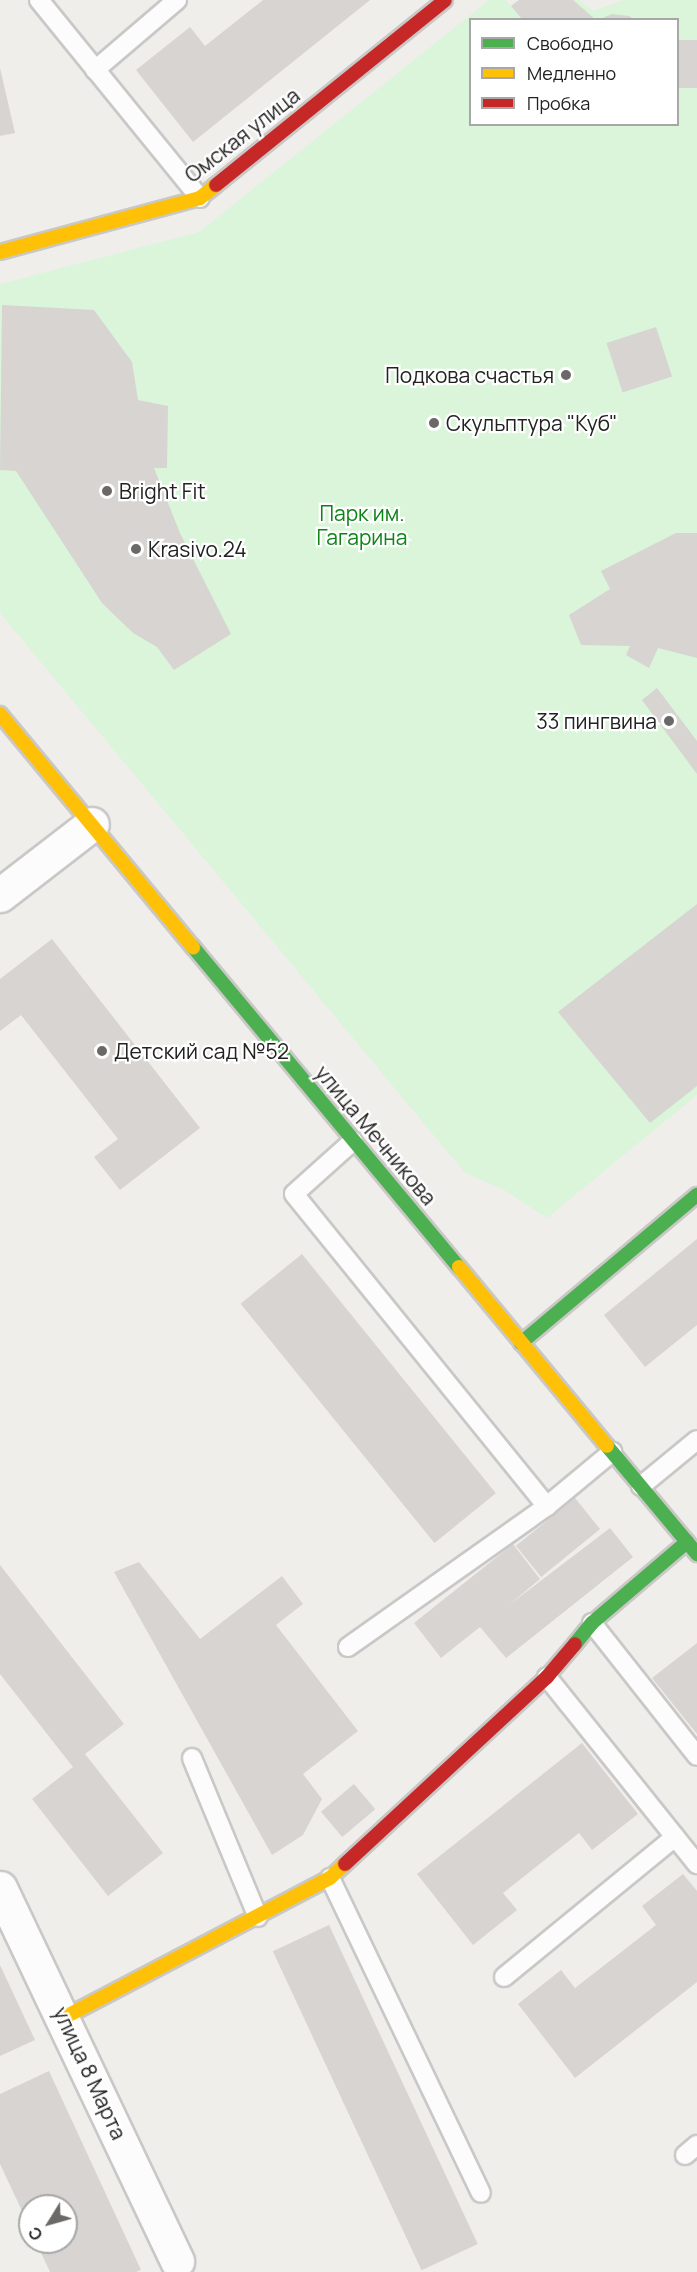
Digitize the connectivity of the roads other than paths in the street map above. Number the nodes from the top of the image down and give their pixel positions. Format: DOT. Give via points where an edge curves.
graph roads {
  1 [pos="39,0"];
  2 [pos="177,0"];
  3 [pos="445,0"];
  4 [pos="95,69"];
  5 [pos="200,198"];
  6 [pos="0,252"];
  7 [pos="0,714"];
  8 [pos="92,824"];
  9 [pos="0,895"];
  10 [pos="353,1141"];
  11 [pos="697,1195"];
  12 [pos="521,1343"];
  13 [pos="697,1440"];
  14 [pos="612,1452"];
  15 [pos="640,1486"];
  16 [pos="547,1506"];
  17 [pos="687,1542"];
  18 [pos="697,1554"];
  19 [pos="592,1623"];
  20 [pos="348,1647"];
  21 [pos="547,1677"];
  22 [pos="697,1756"];
  23 [pos="192,1758"];
  24 [pos="675,1837"];
  25 [pos="697,1864"];
  26 [pos="330,1878"];
  27 [pos="0,1888"];
  28 [pos="258,1917"];
  29 [pos="504,1977"];
  30 [pos="65,2017"];
  31 [pos="481,2193"];
  32 [pos="177,2261"];
  1 -- 4 [label="lane"];
  2 -- 4 [label="lane"];
  3 -- 5 [label="street, Омская улица"];
  4 -- 5 [label="lane"];
  5 -- 6 [label="street, Омская улица"];
  7 -- 8 [label="street, улица Мечникова"];
  8 -- 9 [label="street"];
  8 -- 10 [label="street, улица Мечникова"];
  10 -- 12 [label="street, улица Мечникова"];
  10 -- 16 [label="lane" via="294,1194"];
  11 -- 12 [label="street"];
  12 -- 14 [label="street, улица Мечникова"];
  13 -- 15 [label="lane"];
  14 -- 15 [label="street, улица Мечникова"];
  14 -- 16 [label="lane"];
  15 -- 17 [label="street, улица Мечникова"];
  16 -- 20 [label="lane"];
  17 -- 18 [label="street, улица Мечникова"];
  17 -- 19 [label="street"];
  19 -- 21 [label="street"];
  19 -- 22 [label="lane"];
  21 -- 24 [label="lane"];
  21 -- 26 [label="street"];
  23 -- 28 [label="lane"];
  24 -- 25 [label="lane"];
  24 -- 29 [label="lane"];
  26 -- 28 [label="street"];
  26 -- 31 [label="lane"];
  27 -- 30 [label="street, улица 8 Марта"];
  28 -- 30 [label="street"];
  30 -- 32 [label="street, улица 8 Марта"];
}
